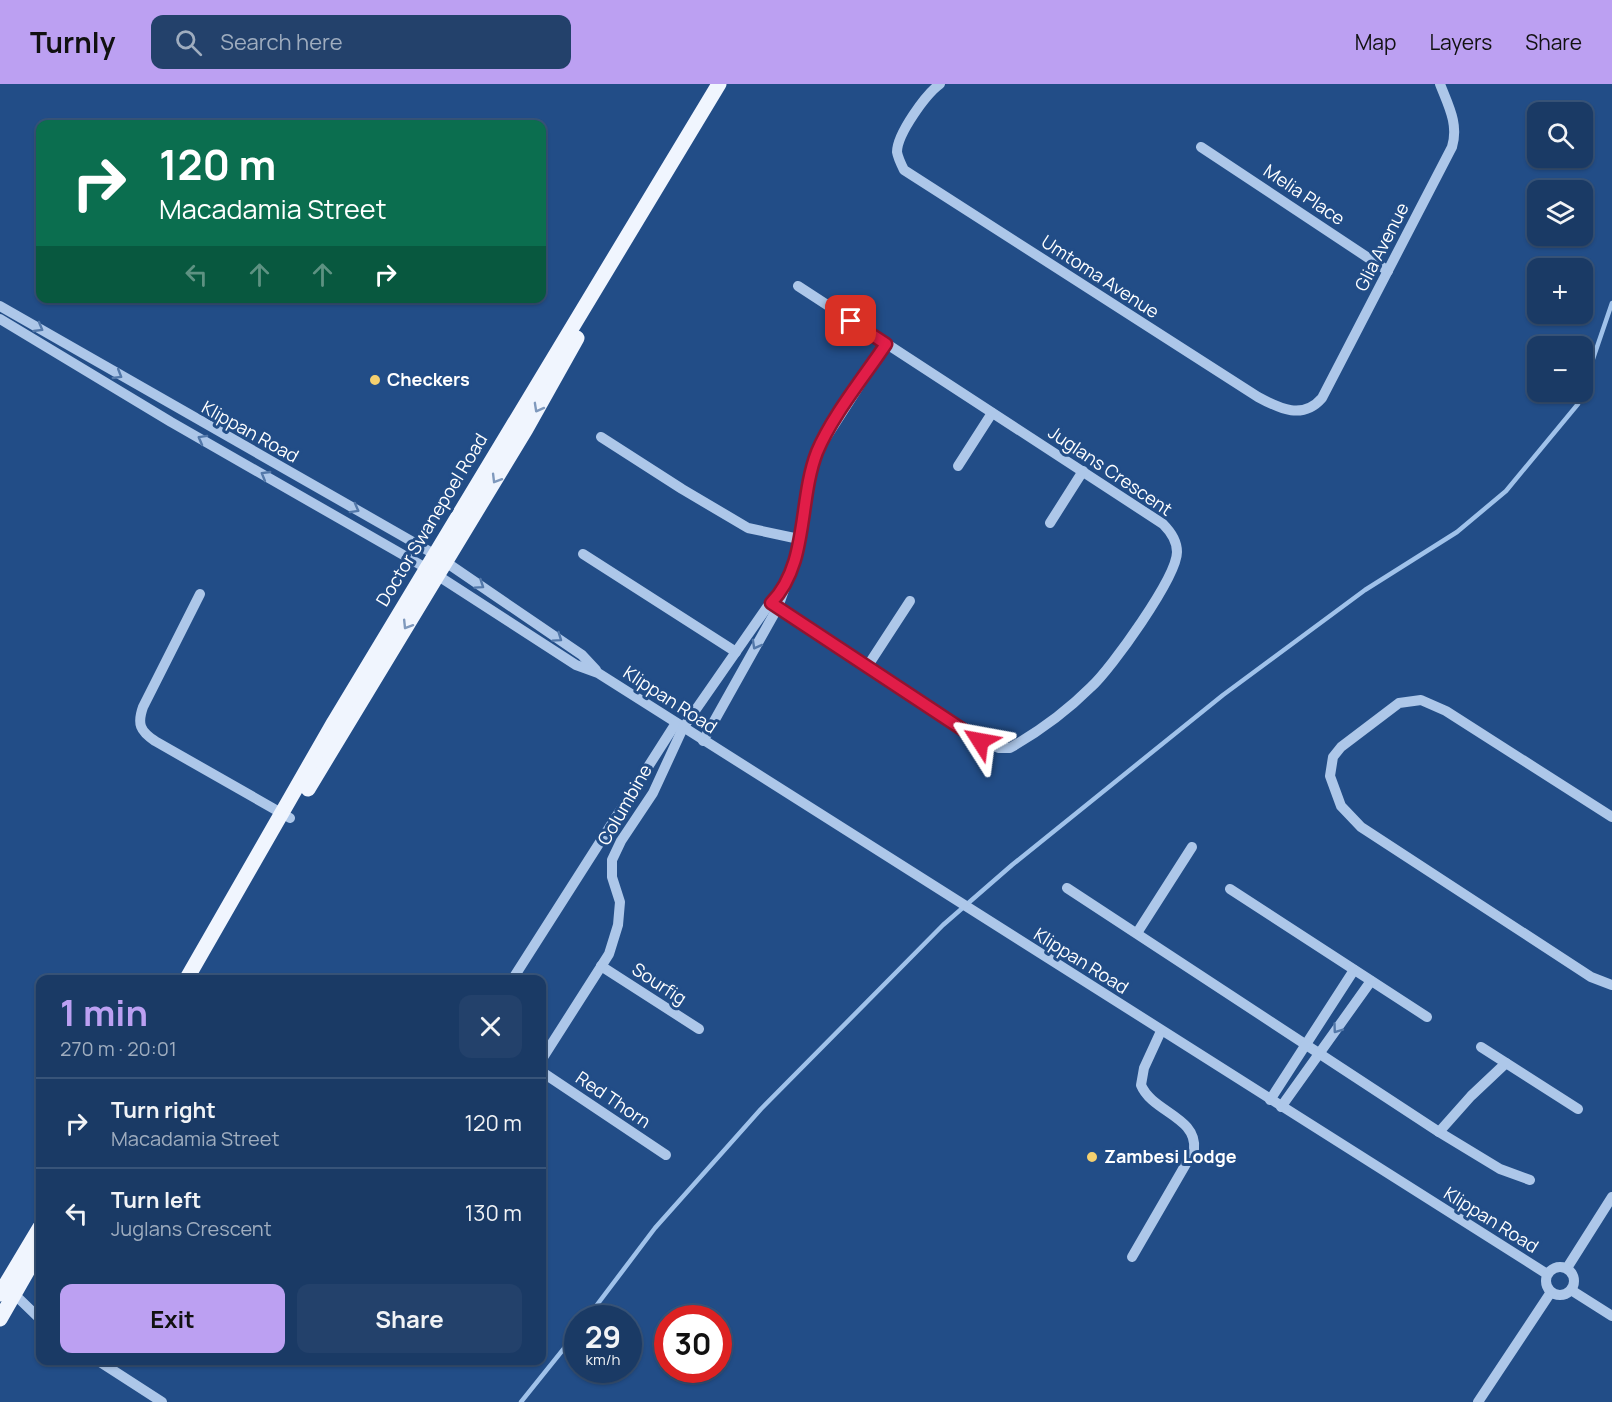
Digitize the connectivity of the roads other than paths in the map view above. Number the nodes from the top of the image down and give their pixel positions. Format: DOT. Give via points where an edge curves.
graph roads {
  1 [pos="719,84"];
  2 [pos="725,84"];
  3 [pos="939,84"];
  4 [pos="1440,84"];
  5 [pos="1201,147"];
  6 [pos="1388,271"];
  7 [pos="798,286"];
  8 [pos="3,314"];
  9 [pos="886,344"];
  10 [pos="180,411"];
  11 [pos="1300,411"];
  12 [pos="992,413"];
  13 [pos="171,422"];
  14 [pos="601,437"];
  15 [pos="227,438"];
  16 [pos="233,456"];
  17 [pos="958,466"];
  18 [pos="1083,471"];
  19 [pos="1050,523"];
  20 [pos="799,539"];
  21 [pos="582,554"];
  22 [pos="436,565"];
  23 [pos="200,594"];
  24 [pos="910,601"];
  25 [pos="774,605"];
  26 [pos="736,652"];
  27 [pos="867,667"];
  28 [pos="680,725"];
  29 [pos="703,741"];
  30 [pos="286,815"];
  31 [pos="1612,817"];
  32 [pos="1192,847"];
  33 [pos="1067,888"];
  34 [pos="1230,889"];
  35 [pos="1137,933"];
  36 [pos="601,966"];
  37 [pos="1354,970"];
  38 [pos="189,975"];
  39 [pos="200,975"];
  40 [pos="515,975"];
  41 [pos="1371,981"];
  42 [pos="1612,985"];
  43 [pos="1428,1017"];
  44 [pos="699,1029"];
  45 [pos="1161,1031"];
  46 [pos="1307,1046"];
  47 [pos="1481,1047"];
  48 [pos="546,1053"];
  49 [pos="1318,1054"];
  50 [pos="1506,1064"];
  51 [pos="546,1075"];
  52 [pos="1270,1100"];
  53 [pos="1281,1107"];
  54 [pos="1578,1109"];
  55 [pos="1439,1132"];
  56 [pos="666,1155"];
  57 [pos="1530,1180"];
  58 [pos="1612,1197"];
  59 [pos="36,1234"];
  60 [pos="36,1254"];
  61 [pos="1132,1257"];
  62 [pos="1567,1268"];
  63 [pos="1547,1274"];
  64 [pos="5,1289"];
  65 [pos="1571,1290"];
  66 [pos="1551,1292"];
  67 [pos="36,1316"];
  68 [pos="1612,1316"];
  69 [pos="0,1319"];
  70 [pos="105,1365"];
  71 [pos="162,1402"];
  72 [pos="1479,1402"];
  1 -- 22 [label="main road, Doctor Swanepoel Road"];
  2 -- 22 [label="main road, Doctor Swanepoel Road, one-way" via="526,429"];
  3 -- 11 [label="street, Umtoma Avenue" via="920,104 901,138 897,151 904,170 1258,397 1274,406"];
  4 -- 6 [label="street, Glia Avenue" via="1454,119 1455,138"];
  5 -- 6 [label="street, Melia Place"];
  6 -- 11 [label="street, Glia Avenue" via="1322,398 1310,409"];
  7 -- 9 [label="street, Juglans Crescent"];
  8 -- 10 [label="street, Klippan Road, one-way"];
  8 -- 13 [label="street, Klippan Road"];
  9 -- 12 [label="street, Juglans Crescent"];
  9 -- 20 [label="street" via="818,450"];
  10 -- 13 [label="street"];
  10 -- 15 [label="street, Klippan Road"];
  12 -- 17 [label="street"];
  12 -- 18 [label="street, Juglans Crescent"];
  16 -- 13 [label="street, Klippan Road, one-way"];
  14 -- 20 [label="street" via="748,528"];
  15 -- 16 [label="street"];
  15 -- 22 [label="street, Klippan Road, one-way"];
  22 -- 16 [label="street, Klippan Road, one-way"];
  18 -- 19 [label="street"];
  18 -- 27 [label="street, Juglans Crescent" via="1163,524 1171,533 1177,552 1168,579 1108,669 1091,687 1020,742 1010,748 999,748 980,741"];
  20 -- 25 [label="street" via="792,571"];
  21 -- 26 [label="street"];
  22 -- 28 [label="street, Klippan Road" via="582,655 598,673"];
  22 -- 30 [label="main road, Doctor Swanepoel Road"];
  23 -- 30 [label="street" via="143,707 139,726 155,741"];
  24 -- 27 [label="street"];
  25 -- 26 [label="street"];
  25 -- 27 [label="street, Juglans Crescent"];
  25 -- 29 [label="street, one-way"];
  26 -- 28 [label="street"];
  28 -- 29 [label="street, Klippan Road"];
  28 -- 36 [label="street, Columbine" via="653,793 612,861 612,878 620,902 618,925"];
  28 -- 40 [label="street"];
  29 -- 45 [label="street, Klippan Road"];
  30 -- 38 [label="main road, Doctor Swanepoel Road"];
  30 -- 39 [label="main road, Doctor Swanepoel Road"];
  31 -- 42 [label="street" via="1446,711 1421,700 1399,703 1341,747 1329,768 1341,806 1361,827 1591,977"];
  32 -- 35 [label="street"];
  33 -- 35 [label="street"];
  34 -- 37 [label="street"];
  35 -- 46 [label="street"];
  36 -- 44 [label="street, Sourfig"];
  36 -- 48 [label="street, Columbine"];
  37 -- 41 [label="street"];
  37 -- 46 [label="street"];
  41 -- 43 [label="street"];
  41 -- 49 [label="street, one-way"];
  45 -- 52 [label="street, Klippan Road"];
  45 -- 61 [label="street" via="1144,1068 1141,1085 1149,1097 1191,1131 1194,1150"];
  46 -- 49 [label="street"];
  46 -- 52 [label="street"];
  47 -- 50 [label="street"];
  49 -- 53 [label="street"];
  49 -- 55 [label="street"];
  50 -- 54 [label="street"];
  50 -- 55 [label="street"];
  51 -- 56 [label="street, Red Thorn"];
  52 -- 53 [label="street, Klippan Road"];
  53 -- 63 [label="street, Klippan Road"];
  55 -- 57 [label="street" via="1500,1169"];
  58 -- 62 [label="street"];
  59 -- 64 [label="main road"];
  60 -- 64 [label="main road"];
  62 -- 63 [label="street" via="1555,1267"];
  62 -- 65 [label="street" via="1574,1279"];
  63 -- 66 [label="street" via="1546,1284"];
  64 -- 67 [label="street"];
  64 -- 69 [label="main road"];
  65 -- 66 [label="street" via="1562,1295"];
  65 -- 68 [label="street"];
  66 -- 72 [label="street"];
  70 -- 71 [label="street"];
}
